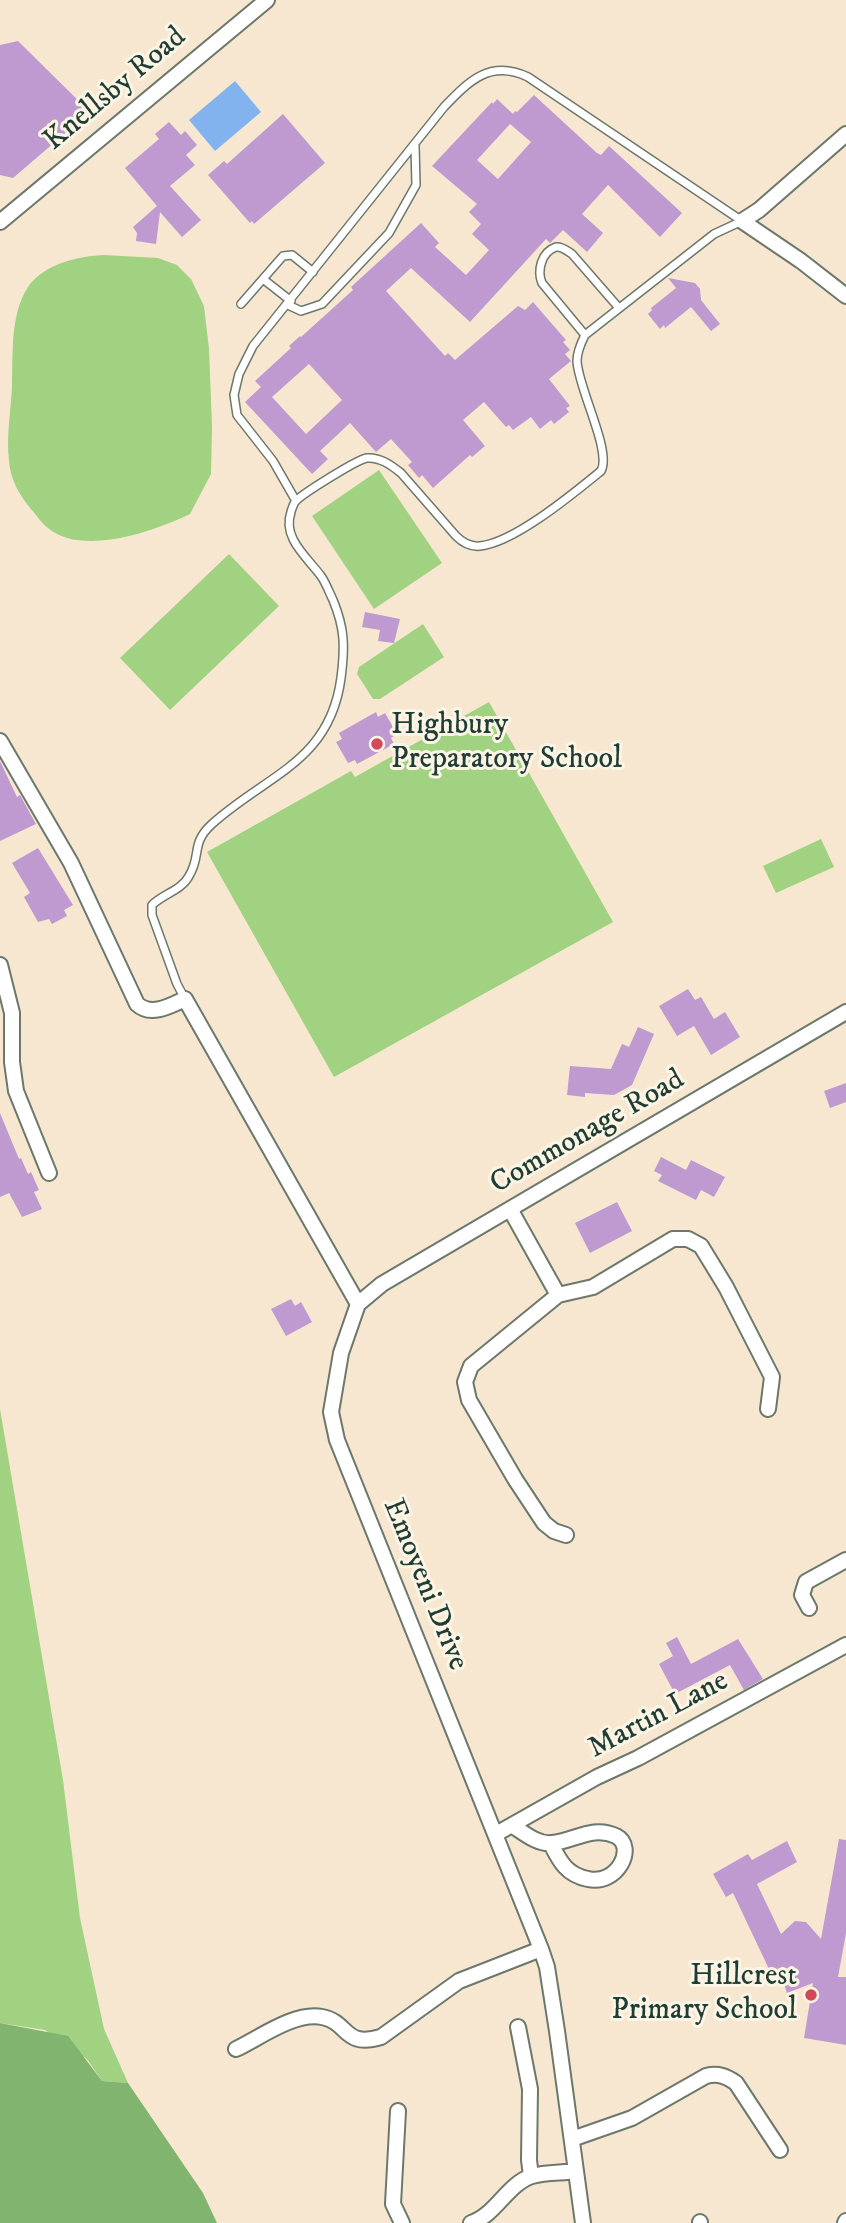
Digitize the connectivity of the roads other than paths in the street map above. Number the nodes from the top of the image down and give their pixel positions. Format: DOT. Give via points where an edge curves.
graph roads {
  1 [pos="267,0"];
  2 [pos="846,134"];
  3 [pos="415,146"];
  4 [pos="742,221"];
  5 [pos="0,222"];
  6 [pos="313,272"];
  7 [pos="263,279"];
  8 [pos="846,296"];
  9 [pos="290,303"];
  10 [pos="241,304"];
  11 [pos="619,309"];
  12 [pos="585,335"];
  13 [pos="296,501"];
  14 [pos="0,741"];
  15 [pos="0,965"];
  16 [pos="186,999"];
  17 [pos="846,1012"];
  18 [pos="50,1173"];
  19 [pos="510,1209"];
  20 [pos="558,1295"];
  21 [pos="358,1304"];
  22 [pos="768,1409"];
  23 [pos="566,1535"];
  24 [pos="846,1560"];
  25 [pos="809,1608"];
  26 [pos="846,1645"];
  27 [pos="513,1826"];
  28 [pos="496,1834"];
  29 [pos="551,1844"];
  30 [pos="541,1949"];
  31 [pos="518,2027"];
  32 [pos="236,2049"];
  33 [pos="398,2111"];
  34 [pos="572,2139"];
  35 [pos="780,2150"];
  36 [pos="576,2171"];
  37 [pos="531,2176"];
  38 [pos="402,2223"];
  39 [pos="471,2223"];
  40 [pos="583,2223"];
  1 -- 5 [label="street, Knellsby Road"];
  2 -- 4 [label="street"];
  3 -- 4 [label="lane" via="464,86 491,71 517,72"];
  3 -- 6 [label="lane"];
  3 -- 9 [label="lane" via="416,185 389,233 321,304 301,311"];
  4 -- 8 [label="street"];
  4 -- 11 [label="lane" via="714,234"];
  6 -- 7 [label="lane" via="288,254"];
  6 -- 9 [label="lane"];
  7 -- 9 [label="lane"];
  7 -- 10 [label="lane"];
  9 -- 13 [label="lane" via="253,346 235,387 235,405 237,415 273,461"];
  11 -- 12 [label="lane"];
  11 -- 12 [label="lane" via="572,254 562,248 552,250 538,274"];
  12 -- 13 [label="lane" via="577,361 604,463 601,471 566,499 522,528 493,544 466,545 401,472 370,458"];
  13 -- 16 [label="lane" via="289,518 291,536 323,579 342,622 345,645 338,696 325,729 308,750 213,823 200,837 185,882 152,905"];
  14 -- 16 [label="street" via="71,863 137,1004 154,1010"];
  15 -- 18 [label="street" via="12,1013 16,1091"];
  16 -- 21 [label="street"];
  17 -- 19 [label="street, Commonage Road"];
  19 -- 20 [label="street"];
  19 -- 21 [label="street, Commonage Road" via="382,1284"];
  20 -- 22 [label="street" via="593,1287 673,1239 697,1243 719,1275 772,1377"];
  20 -- 23 [label="street" via="471,1366 465,1381 469,1400 544,1523"];
  21 -- 28 [label="street, Emoyeni Drive" via="337,1365 333,1426"];
  24 -- 25 [label="street" via="806,1582 802,1595"];
  26 -- 27 [label="street, Martin Lane"];
  27 -- 28 [label="street, Martin Lane"];
  27 -- 29 [label="street"];
  28 -- 30 [label="street, Emoyeni Drive"];
  29 -- 29 [label="street" via="607,1833 620,1838 624,1856 610,1877 593,1880 568,1870"];
  30 -- 32 [label="street" via="459,1980 368,2041 356,2039 329,2019 311,2016"];
  30 -- 34 [label="street, Emoyeni Drive"];
  31 -- 37 [label="street" via="530,2089"];
  33 -- 38 [label="street" via="393,2204"];
  34 -- 35 [label="street" via="632,2118 714,2074 736,2082"];
  34 -- 36 [label="street, Emoyeni Drive"];
  36 -- 37 [label="street"];
  36 -- 40 [label="street, Emoyeni Drive"];
  37 -- 39 [label="street"];
}
